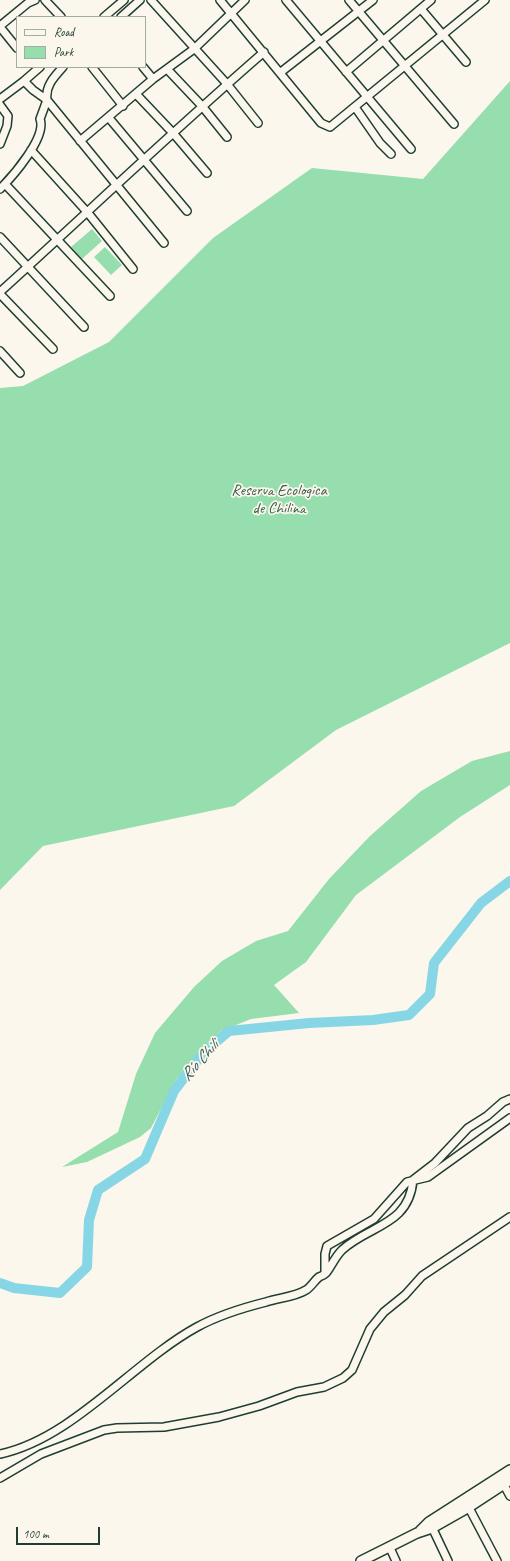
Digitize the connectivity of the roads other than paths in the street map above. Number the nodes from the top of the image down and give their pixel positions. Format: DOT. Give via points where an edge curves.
graph roads {
  1 [pos="35,0"];
  2 [pos="45,0"];
  3 [pos="111,0"];
  4 [pos="124,0"];
  5 [pos="140,0"];
  6 [pos="151,0"];
  7 [pos="220,0"];
  8 [pos="245,0"];
  9 [pos="286,0"];
  10 [pos="348,0"];
  11 [pos="373,0"];
  12 [pos="431,0"];
  13 [pos="481,1"];
  14 [pos="116,6"];
  15 [pos="421,9"];
  16 [pos="358,11"];
  17 [pos="231,13"];
  18 [pos="60,16"];
  19 [pos="105,16"];
  20 [pos="122,16"];
  21 [pos="0,27"];
  22 [pos="443,35"];
  23 [pos="383,40"];
  24 [pos="320,41"];
  25 [pos="16,47"];
  26 [pos="194,49"];
  27 [pos="264,52"];
  28 [pos="466,62"];
  29 [pos="405,66"];
  30 [pos="36,68"];
  31 [pos="62,68"];
  32 [pos="93,68"];
  33 [pos="144,68"];
  34 [pos="167,69"];
  35 [pos="281,72"];
  36 [pos="346,72"];
  37 [pos="153,79"];
  38 [pos="24,81"];
  39 [pos="227,84"];
  40 [pos="136,94"];
  41 [pos="367,97"];
  42 [pos="0,100"];
  43 [pos="47,100"];
  44 [pos="0,105"];
  45 [pos="123,106"];
  46 [pos="202,106"];
  47 [pos="354,107"];
  48 [pos="109,118"];
  49 [pos="258,123"];
  50 [pos="454,124"];
  51 [pos="173,132"];
  52 [pos="227,137"];
  53 [pos="80,141"];
  54 [pos="0,144"];
  55 [pos="411,149"];
  56 [pos="31,150"];
  57 [pos="391,154"];
  58 [pos="144,159"];
  59 [pos="207,173"];
  60 [pos="3,186"];
  61 [pos="116,187"];
  62 [pos="187,211"];
  63 [pos="88,213"];
  64 [pos="0,237"];
  65 [pos="58,240"];
  66 [pos="164,243"];
  67 [pos="28,267"];
  68 [pos="134,269"];
  69 [pos="0,293"];
  70 [pos="110,296"];
  71 [pos="84,327"];
  72 [pos="53,349"];
  73 [pos="0,351"];
  74 [pos="20,373"];
  75 [pos="510,1099"];
  76 [pos="510,1118"];
  77 [pos="413,1180"];
  78 [pos="510,1217"];
  79 [pos="325,1274"];
  80 [pos="0,1454"];
  81 [pos="510,1470"];
  82 [pos="0,1478"];
  83 [pos="505,1481"];
  84 [pos="510,1496"];
  85 [pos="467,1504"];
  86 [pos="431,1525"];
  87 [pos="390,1548"];
  88 [pos="361,1561"];
  89 [pos="396,1561"];
  90 [pos="448,1561"];
  91 [pos="497,1561"];
  1 -- 21 [label="street"];
  2 -- 18 [label="street"];
  3 -- 14 [label="street"];
  4 -- 14 [label="street"];
  5 -- 20 [label="street"];
  6 -- 26 [label="street"];
  7 -- 17 [label="street"];
  8 -- 17 [label="street"];
  9 -- 24 [label="street"];
  10 -- 16 [label="street"];
  11 -- 16 [label="street"];
  12 -- 15 [label="street"];
  13 -- 22 [label="street"];
  14 -- 19 [label="street"];
  15 -- 22 [label="street"];
  15 -- 23 [label="street"];
  16 -- 23 [label="street"];
  16 -- 24 [label="street"];
  17 -- 26 [label="street"];
  17 -- 27 [label="street"];
  21 -- 25 [label="street"];
  22 -- 28 [label="street"];
  22 -- 29 [label="street"];
  23 -- 29 [label="street"];
  23 -- 36 [label="street"];
  24 -- 35 [label="street"];
  24 -- 36 [label="street"];
  26 -- 34 [label="street"];
  26 -- 39 [label="street"];
  27 -- 35 [label="street"];
  27 -- 39 [label="street"];
  29 -- 41 [label="street"];
  29 -- 50 [label="street"];
  30 -- 38 [label="street"];
  31 -- 43 [label="street" via="49,84"];
  32 -- 45 [label="street"];
  33 -- 37 [label="street"];
  34 -- 37 [label="street"];
  34 -- 46 [label="street"];
  35 -- 47 [label="street" via="321,123 330,128"];
  36 -- 41 [label="street"];
  37 -- 40 [label="street"];
  38 -- 42 [label="street"];
  38 -- 43 [label="street"];
  39 -- 46 [label="street"];
  39 -- 49 [label="street"];
  40 -- 45 [label="street"];
  40 -- 51 [label="street"];
  41 -- 47 [label="street"];
  41 -- 55 [label="street"];
  43 -- 53 [label="street"];
  43 -- 56 [label="street" via="41,114 40,134"];
  44 -- 54 [label="street" via="8,116"];
  45 -- 48 [label="street"];
  46 -- 51 [label="street"];
  46 -- 52 [label="street"];
  47 -- 57 [label="street"];
  48 -- 53 [label="street"];
  48 -- 58 [label="street"];
  51 -- 58 [label="street"];
  51 -- 59 [label="street"];
  53 -- 61 [label="street"];
  56 -- 60 [label="street"];
  56 -- 63 [label="street"];
  58 -- 61 [label="street"];
  58 -- 62 [label="street"];
  60 -- 65 [label="street"];
  61 -- 63 [label="street"];
  61 -- 66 [label="street"];
  63 -- 65 [label="street"];
  63 -- 68 [label="street"];
  64 -- 67 [label="street"];
  65 -- 67 [label="street"];
  65 -- 70 [label="street"];
  67 -- 69 [label="street"];
  67 -- 71 [label="street"];
  69 -- 72 [label="street"];
  73 -- 74 [label="street"];
  75 -- 77 [label="street" via="468,1128 428,1170"];
  76 -- 77 [label="street" via="428,1177"];
  77 -- 79 [label="street" via="412,1194 405,1206 383,1225 343,1249"];
  77 -- 79 [label="street" via="407,1182 374,1219 327,1246"];
  78 -- 82 [label="street" via="422,1276 405,1295 384,1312 370,1329 352,1370 343,1378 324,1387 297,1392 220,1417 164,1427 104,1430 41,1454"];
  79 -- 80 [label="street" via="303,1292 231,1312 196,1327 58,1428 27,1445"];
  81 -- 83 [label="main road"];
  83 -- 84 [label="street"];
  83 -- 85 [label="main road"];
  85 -- 86 [label="main road"];
  85 -- 91 [label="street"];
  86 -- 87 [label="main road"];
  86 -- 90 [label="street"];
  87 -- 88 [label="main road"];
  87 -- 89 [label="street"];
}
